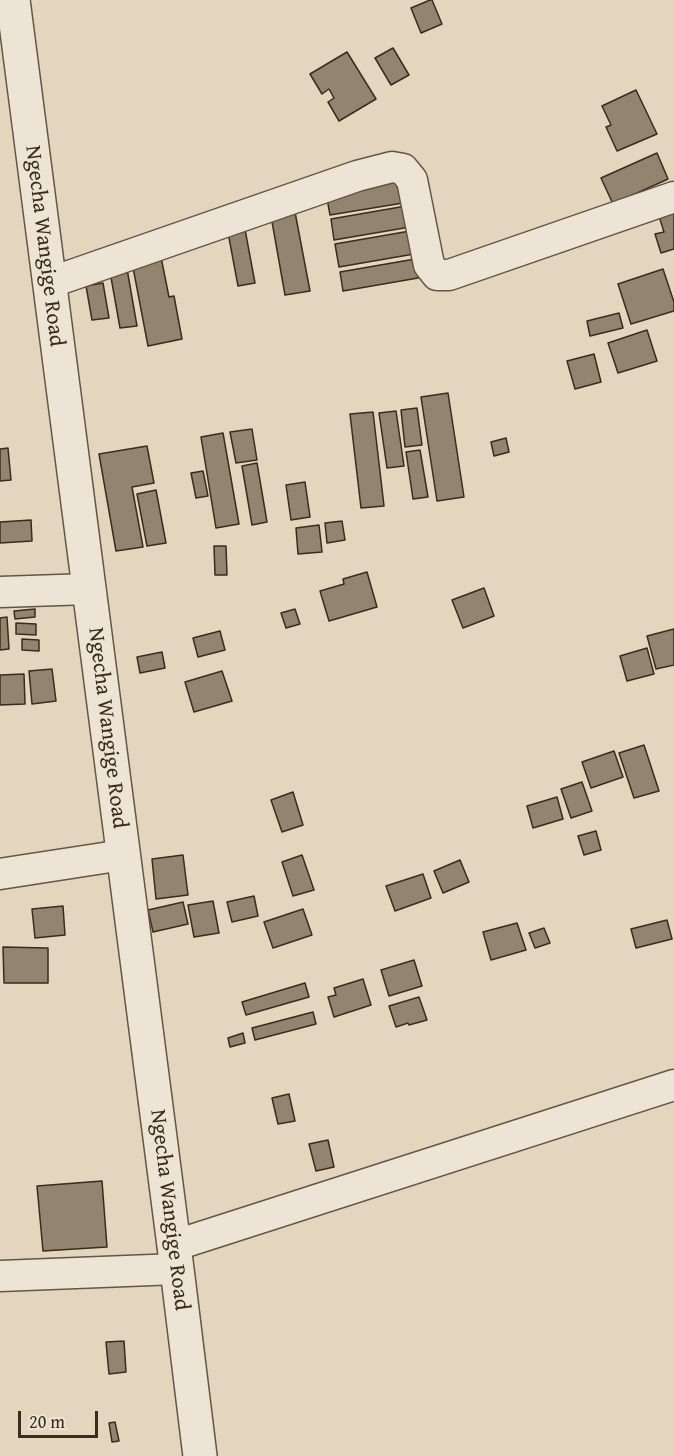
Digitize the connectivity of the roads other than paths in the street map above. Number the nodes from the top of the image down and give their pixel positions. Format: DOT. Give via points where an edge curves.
graph roads {
  1 [pos="13,0"];
  2 [pos="674,197"];
  3 [pos="49,283"];
  4 [pos="89,589"];
  5 [pos="0,592"];
  6 [pos="123,855"];
  7 [pos="0,874"];
  8 [pos="674,1085"];
  9 [pos="175,1258"];
  10 [pos="0,1276"];
  11 [pos="200,1456"];
  1 -- 3 [label="street, Ngecha Wangige Road"];
  2 -- 3 [label="street" via="449,275 437,274 429,265 412,180 403,169 392,167 346,179"];
  3 -- 4 [label="street, Ngecha Wangige Road"];
  4 -- 5 [label="street"];
  4 -- 6 [label="street, Ngecha Wangige Road"];
  6 -- 7 [label="street"];
  6 -- 9 [label="street, Ngecha Wangige Road"];
  8 -- 9 [label="street"];
  9 -- 10 [label="street"];
  9 -- 11 [label="street, Ngecha Wangige Road"];
}
